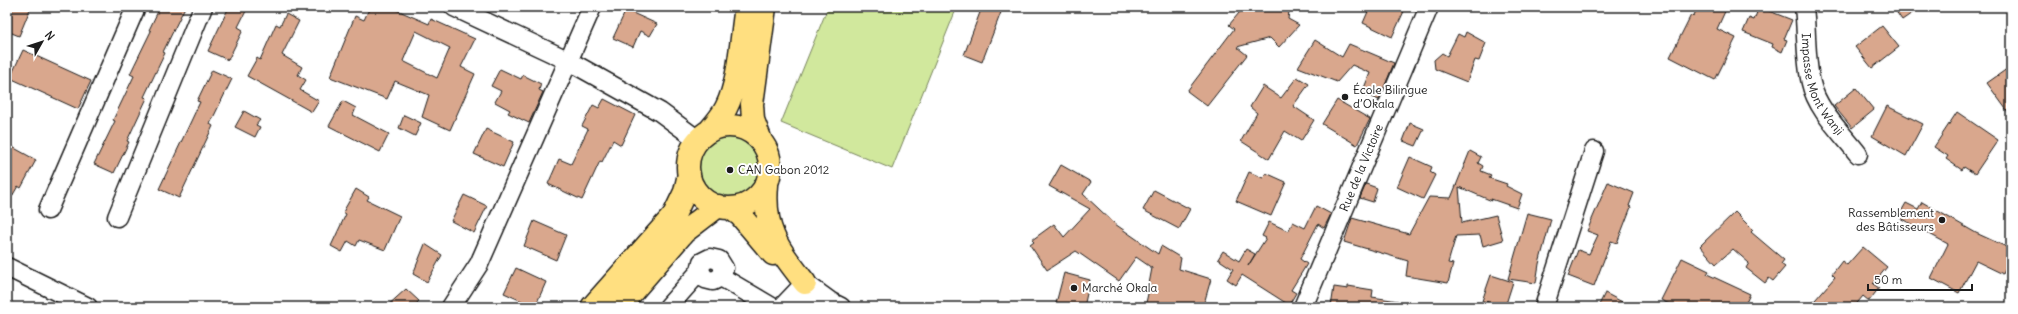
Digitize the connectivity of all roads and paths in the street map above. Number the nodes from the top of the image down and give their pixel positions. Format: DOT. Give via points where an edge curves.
graph roads {
  1 [pos="136,7"];
  2 [pos="204,7"];
  3 [pos="454,7"];
  4 [pos="592,7"];
  5 [pos="746,7"];
  6 [pos="765,7"];
  7 [pos="1429,7"];
  8 [pos="1804,7"];
  9 [pos="567,60"];
  10 [pos="704,136"];
  11 [pos="761,141"];
  12 [pos="1594,151"];
  13 [pos="1858,154"];
  14 [pos="689,174"];
  15 [pos="766,185"];
  16 [pos="724,207"];
  17 [pos="48,210"];
  18 [pos="117,217"];
  19 [pos="7,267"];
  20 [pos="811,288"];
  21 [pos="88,307"];
  22 [pos="451,307"];
  23 [pos="592,307"];
  24 [pos="620,307"];
  25 [pos="668,307"];
  26 [pos="772,307"];
  27 [pos="782,307"];
  28 [pos="802,307"];
  29 [pos="841,307"];
  30 [pos="1303,307"];
  31 [pos="1544,307"];
  1 -- 17 [label="street"];
  2 -- 18 [label="street"];
  3 -- 9 [label="street"];
  4 -- 9 [label="street"];
  5 -- 10 [label="main road" via="735,83 730,100"];
  6 -- 11 [label="main road" via="752,104 753,120"];
  7 -- 30 [label="street, Rue de la Victoire"];
  8 -- 13 [label="street, Impasse Mont Wanji" via="1811,84 1818,100"];
  9 -- 10 [label="street"];
  9 -- 22 [label="street" via="479,264"];
  10 -- 11 [label="main road" via="723,126 737,127 750,132"];
  10 -- 14 [label="main road" via="690,156"];
  11 -- 15 [label="main road" via="770,162 770,174"];
  12 -- 31 [label="street"];
  14 -- 16 [label="main road" via="699,194 708,202"];
  14 -- 23 [label="main road" via="685,192 674,215"];
  15 -- 16 [label="main road" via="752,202 741,206"];
  15 -- 20 [label="main road" via="766,219 785,258"];
  16 -- 20 [label="main road" via="740,215 788,271"];
  16 -- 24 [label="main road" via="684,232"];
  19 -- 21 [label="street"];
  20 -- 27 [label="street"];
  20 -- 28 [label="street"];
  20 -- 29 [label="street"];
  25 -- 26 [label="street" via="700,271 704,279 713,281 721,277"];
}
